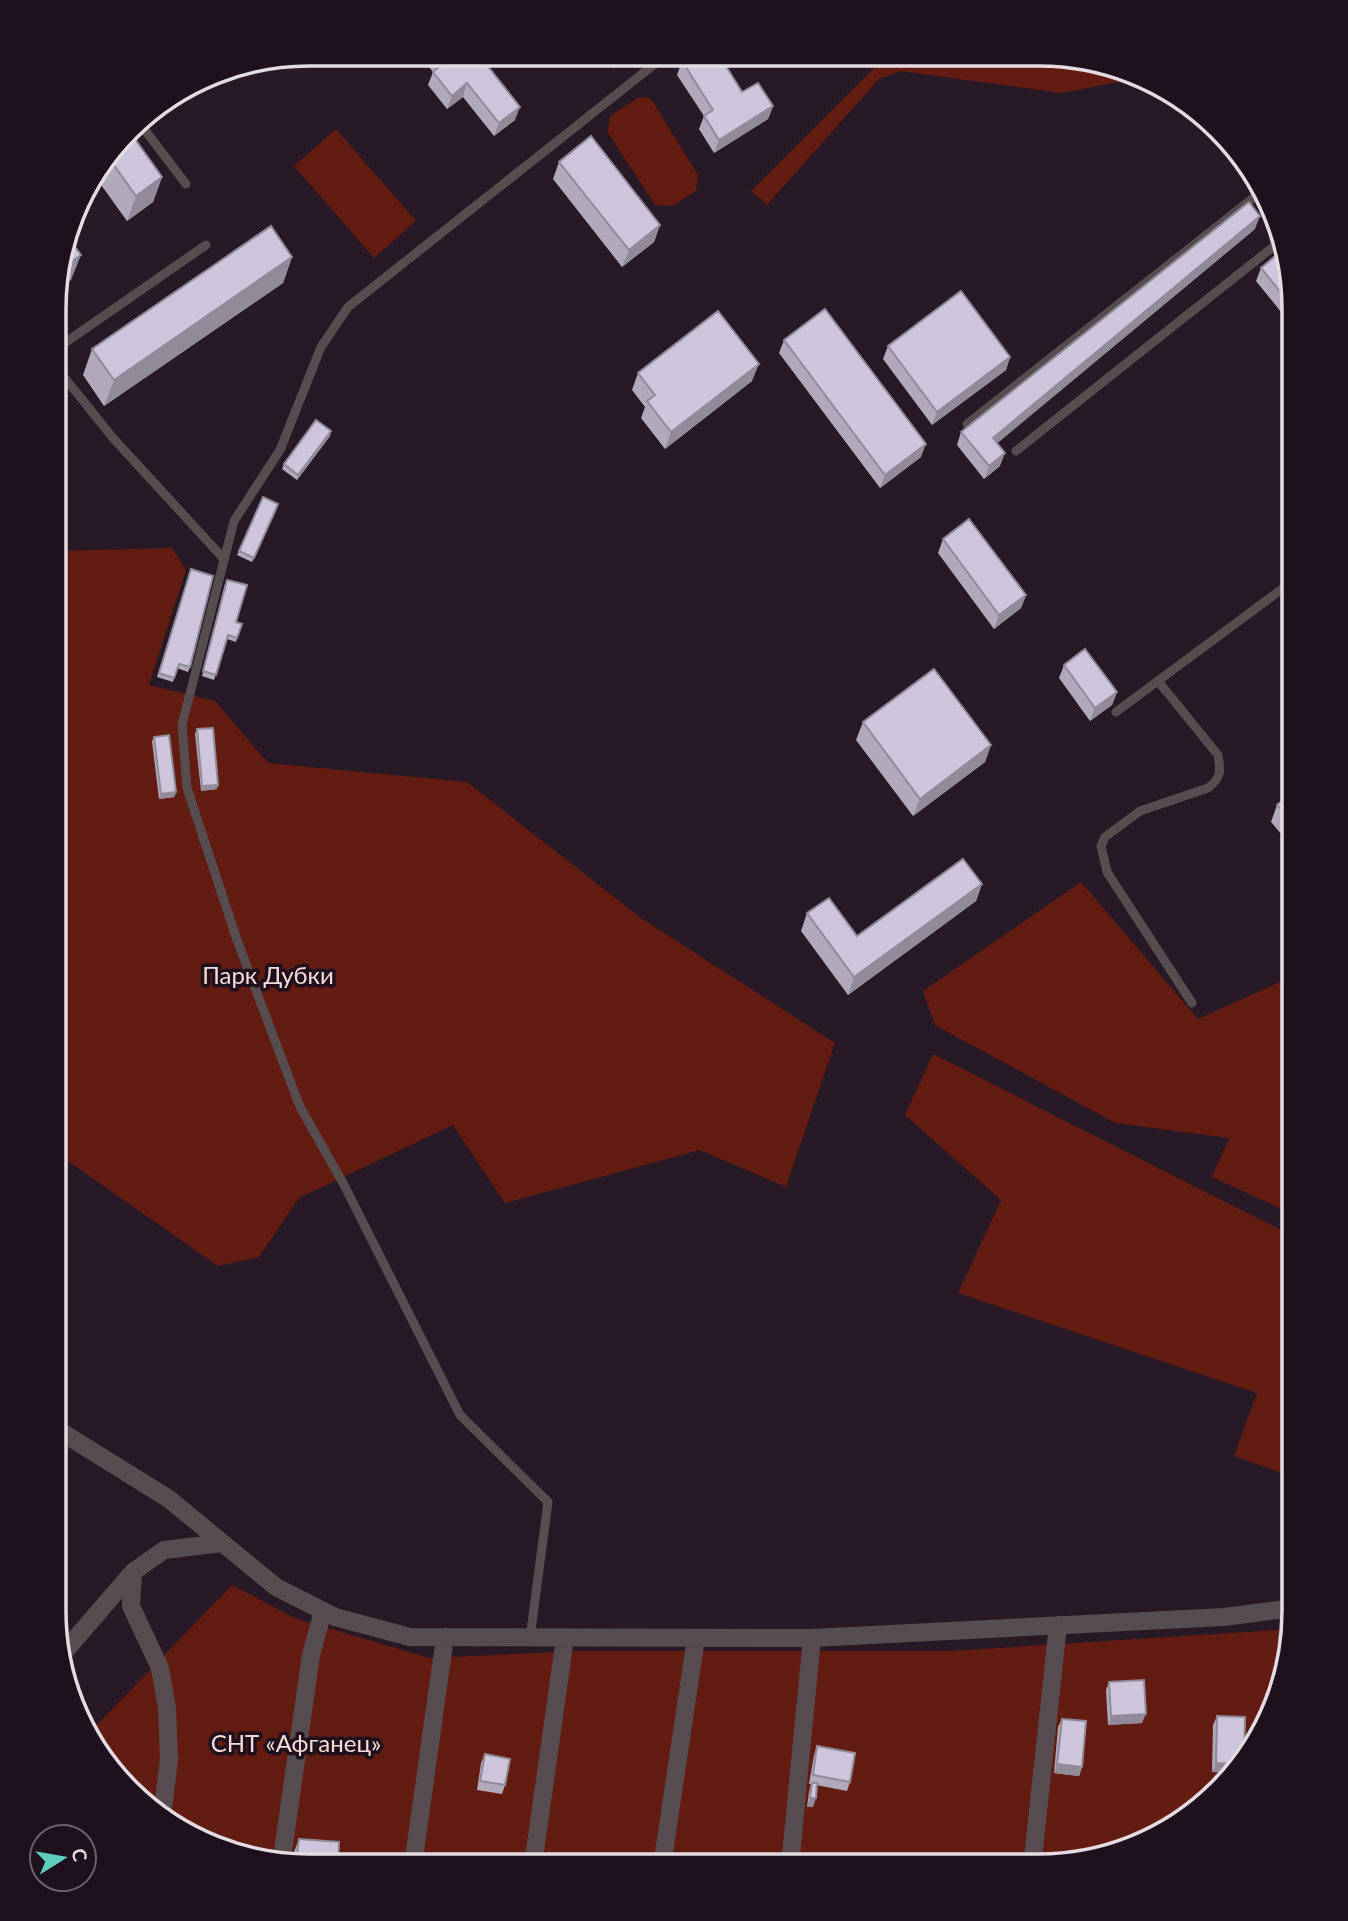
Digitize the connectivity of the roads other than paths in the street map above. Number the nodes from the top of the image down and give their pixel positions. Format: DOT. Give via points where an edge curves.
graph roads {
  1 [pos="652,66"];
  2 [pos="145,131"];
  3 [pos="186,184"];
  4 [pos="1254,198"];
  5 [pos="206,245"];
  6 [pos="1273,247"];
  7 [pos="66,342"];
  8 [pos="66,379"];
  9 [pos="967,424"];
  10 [pos="1016,451"];
  11 [pos="224,559"];
  12 [pos="1282,589"];
  13 [pos="1158,681"];
  14 [pos="1116,712"];
  15 [pos="1192,1003"];
  16 [pos="66,1435"];
  17 [pos="222,1543"];
  18 [pos="133,1572"];
  19 [pos="1281,1609"];
  20 [pos="323,1611"];
  21 [pos="1058,1625"];
  22 [pos="445,1637"];
  23 [pos="530,1638"];
  24 [pos="565,1638"];
  25 [pos="696,1638"];
  26 [pos="811,1638"];
  27 [pos="69,1646"];
  28 [pos="163,1805"];
  29 [pos="283,1852"];
  30 [pos="415,1854"];
  31 [pos="535,1854"];
  32 [pos="664,1854"];
  33 [pos="791,1854"];
  34 [pos="1033,1854"];
  1 -- 11 [label="lane" via="335,321 280,450 234,521"];
  2 -- 3 [label="lane"];
  4 -- 9 [label="lane"];
  5 -- 7 [label="lane"];
  6 -- 10 [label="lane"];
  8 -- 11 [label="lane"];
  11 -- 23 [label="lane" via="182,725 187,788 237,940 300,1107 460,1415 548,1502"];
  12 -- 13 [label="lane"];
  13 -- 14 [label="lane"];
  13 -- 15 [label="lane" via="1218,755 1221,770 1208,788 1140,811 1105,837 1101,846 1107,872"];
  16 -- 17 [label="street" via="169,1499"];
  17 -- 18 [label="street" via="163,1550"];
  17 -- 20 [label="street" via="276,1587"];
  18 -- 27 [label="street"];
  18 -- 28 [label="street" via="131,1606 160,1668 167,1709 169,1759"];
  19 -- 21 [label="street" via="1224,1617"];
  20 -- 22 [label="street" via="410,1637"];
  20 -- 29 [label="street" via="311,1655"];
  21 -- 26 [label="street"];
  21 -- 34 [label="street"];
  22 -- 23 [label="street"];
  22 -- 30 [label="street"];
  23 -- 24 [label="street"];
  24 -- 25 [label="street"];
  24 -- 31 [label="street"];
  25 -- 26 [label="street"];
  25 -- 32 [label="street"];
  26 -- 33 [label="street"];
}
